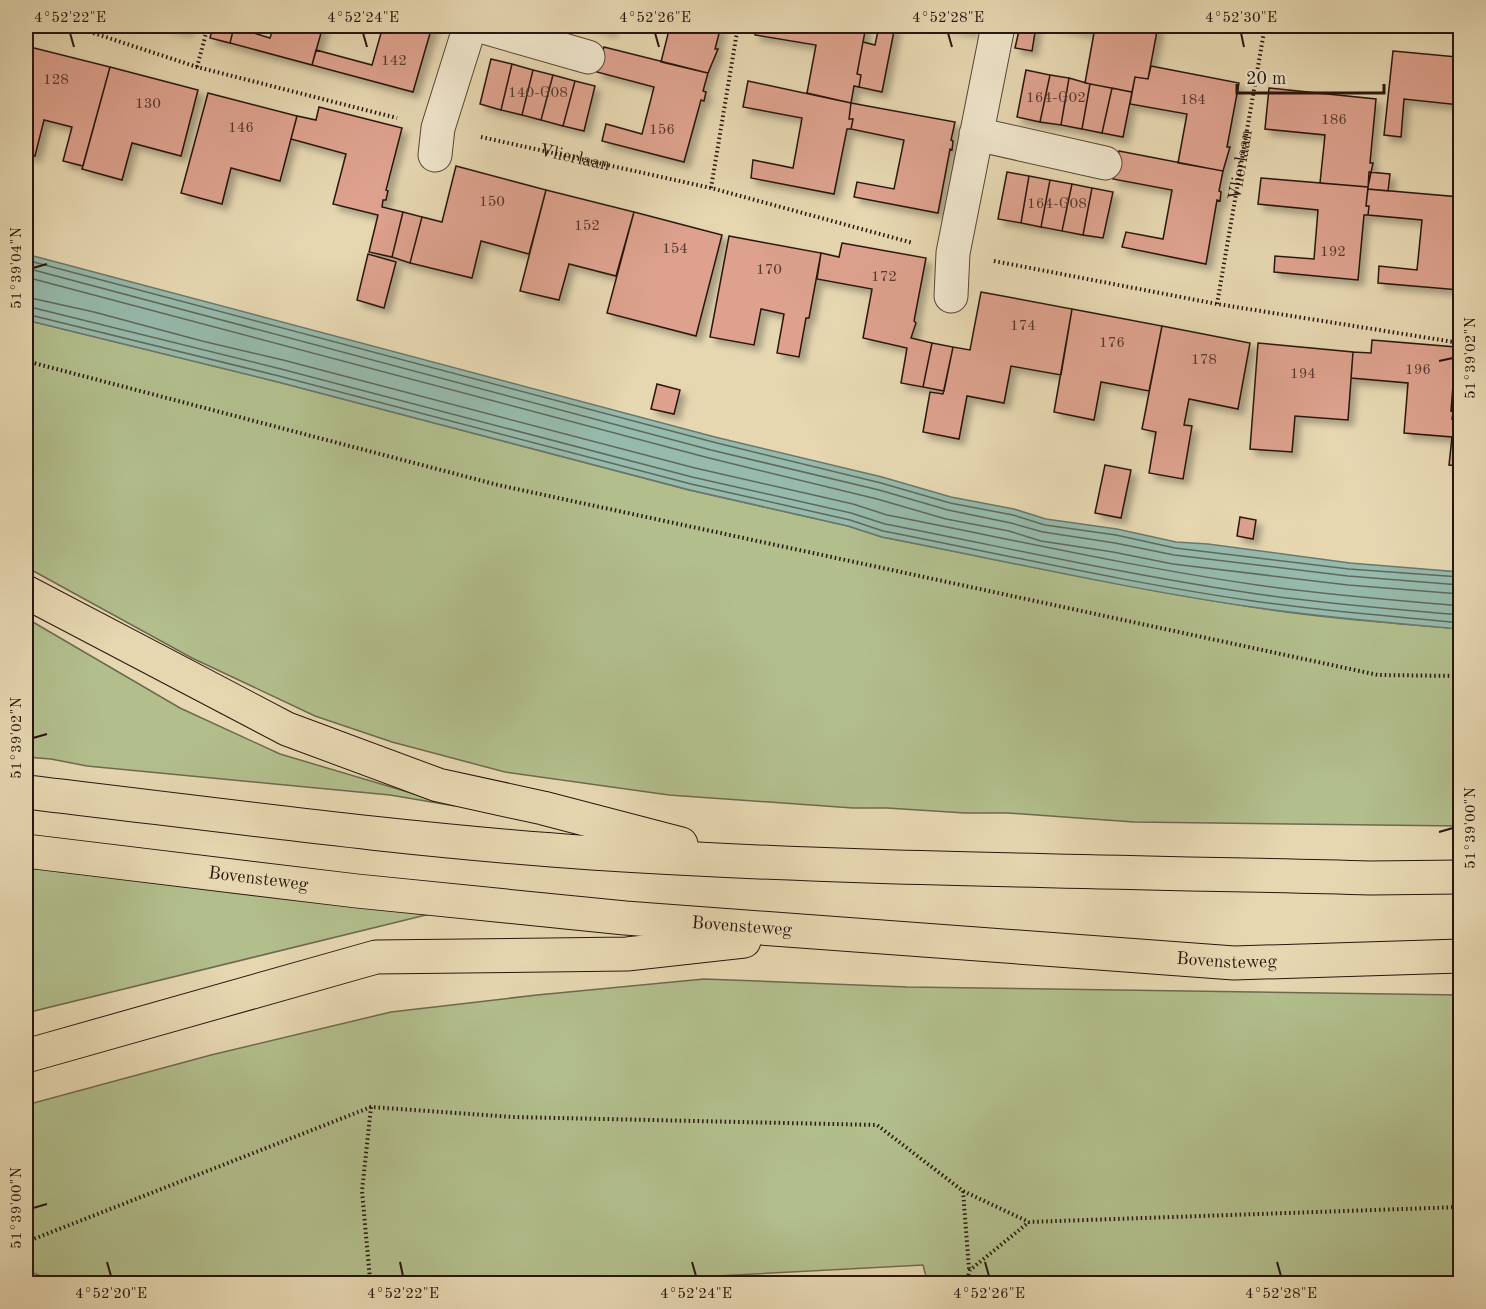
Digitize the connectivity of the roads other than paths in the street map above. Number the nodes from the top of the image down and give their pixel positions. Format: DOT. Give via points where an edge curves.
graph roads {
  1 [pos="470,26"];
  2 [pos="480,26"];
  3 [pos="998,26"];
  4 [pos="588,57"];
  5 [pos="976,134"];
  6 [pos="437,142"];
  7 [pos="1105,163"];
  8 [pos="951,296"];
  9 [pos="26,592"];
  10 [pos="26,792"];
  11 [pos="26,851"];
  12 [pos="752,862"];
  13 [pos="1461,877"];
  14 [pos="825,932"];
  15 [pos="1461,956"];
  16 [pos="26,1056"];
  1 -- 6 [label="street"];
  2 -- 4 [label="street"];
  3 -- 5 [label="street"];
  5 -- 7 [label="street"];
  5 -- 8 [label="street" via="953,254"];
  9 -- 12 [label="main road" via="286,729 438,785"];
  10 -- 12 [label="main road" via="423,839"];
  11 -- 14 [label="main road, Bovensteweg" via="381,894 625,918"];
  12 -- 13 [label="main road"];
  14 -- 15 [label="main road, Bovensteweg" via="1234,963"];
  14 -- 16 [label="main road" via="627,954 376,957"];
}
